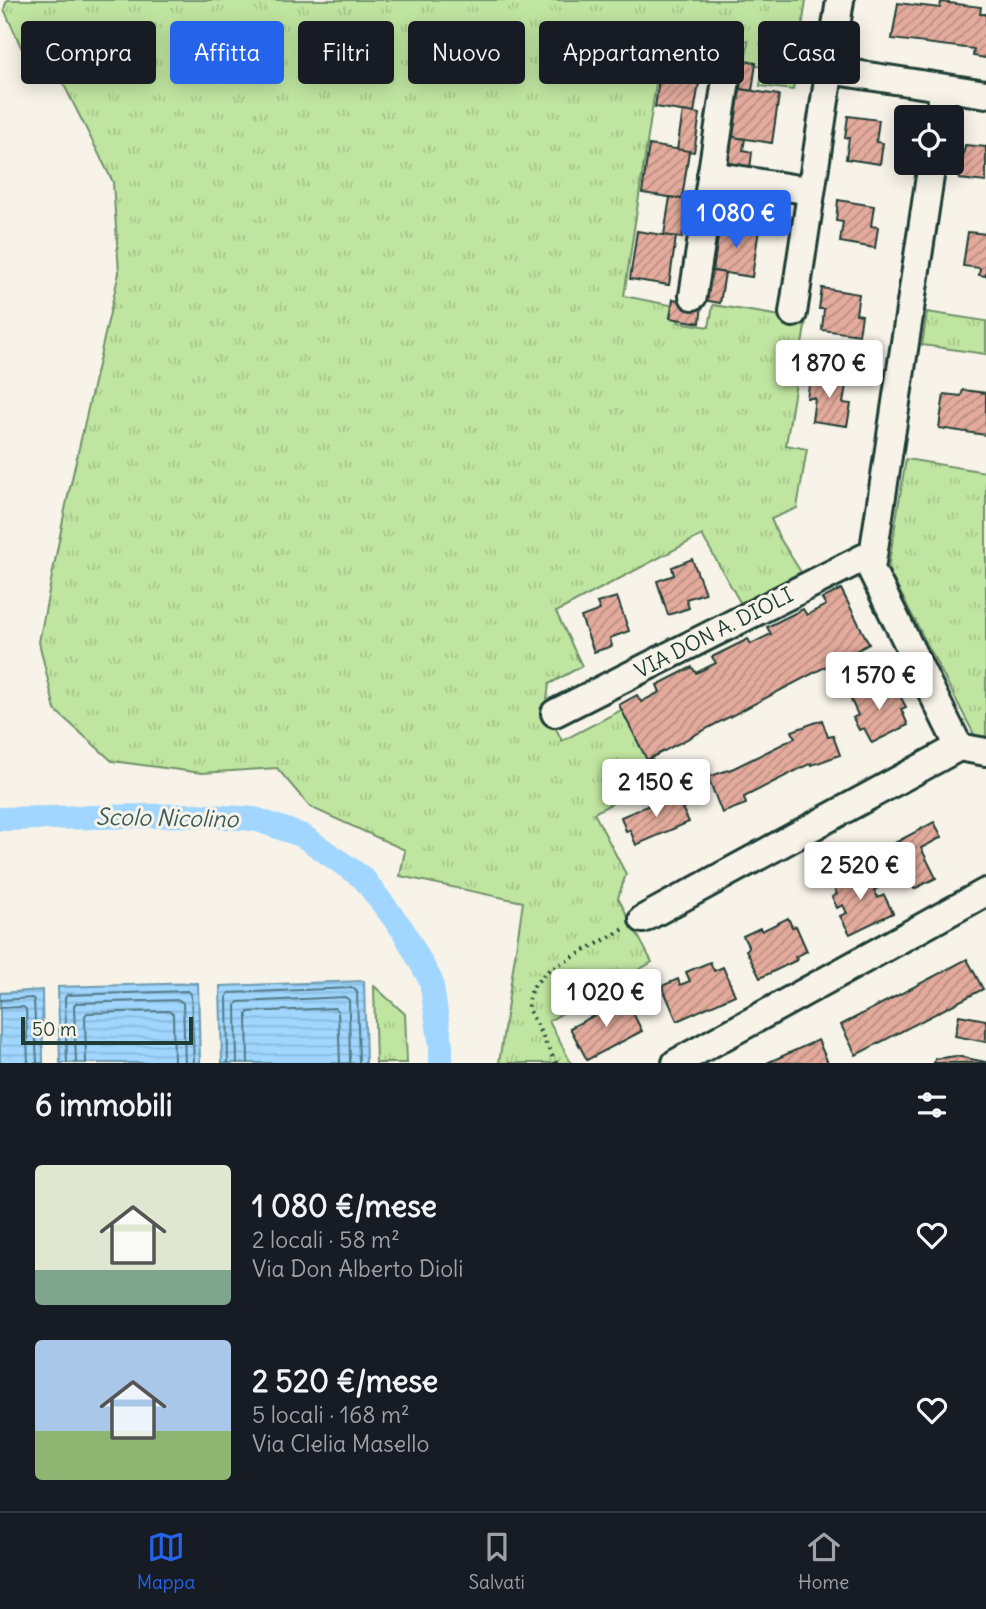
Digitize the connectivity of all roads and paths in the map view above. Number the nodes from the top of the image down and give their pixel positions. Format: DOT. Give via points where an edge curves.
graph roads {
  1 [pos="840,0"];
  2 [pos="837,21"];
  3 [pos="860,75"];
  4 [pos="725,84"];
  5 [pos="827,84"];
  6 [pos="944,88"];
  7 [pos="986,94"];
  8 [pos="941,105"];
  9 [pos="711,175"];
  10 [pos="930,175"];
  11 [pos="811,191"];
  12 [pos="693,296"];
  13 [pos="793,313"];
  14 [pos="873,553"];
  15 [pos="555,713"];
  16 [pos="959,747"];
  17 [pos="986,752"];
  18 [pos="986,892"];
  19 [pos="643,919"];
  20 [pos="556,1063"];
  21 [pos="676,1063"];
  1 -- 2 [label="street"];
  3 -- 6 [label="street"];
  4 -- 9 [label="street"];
  5 -- 11 [label="street"];
  6 -- 7 [label="street"];
  6 -- 8 [label="street"];
  9 -- 11 [label="street"];
  9 -- 12 [label="street"];
  10 -- 14 [label="street"];
  11 -- 13 [label="street"];
  14 -- 15 [label="street, VIA DON A. DIOLI"];
  14 -- 16 [label="street" via="871,569"];
  16 -- 17 [label="street"];
  16 -- 19 [label="street"];
  18 -- 21 [label="street"];
  19 -- 20 [label="path" via="538,980 528,1008"];
}
